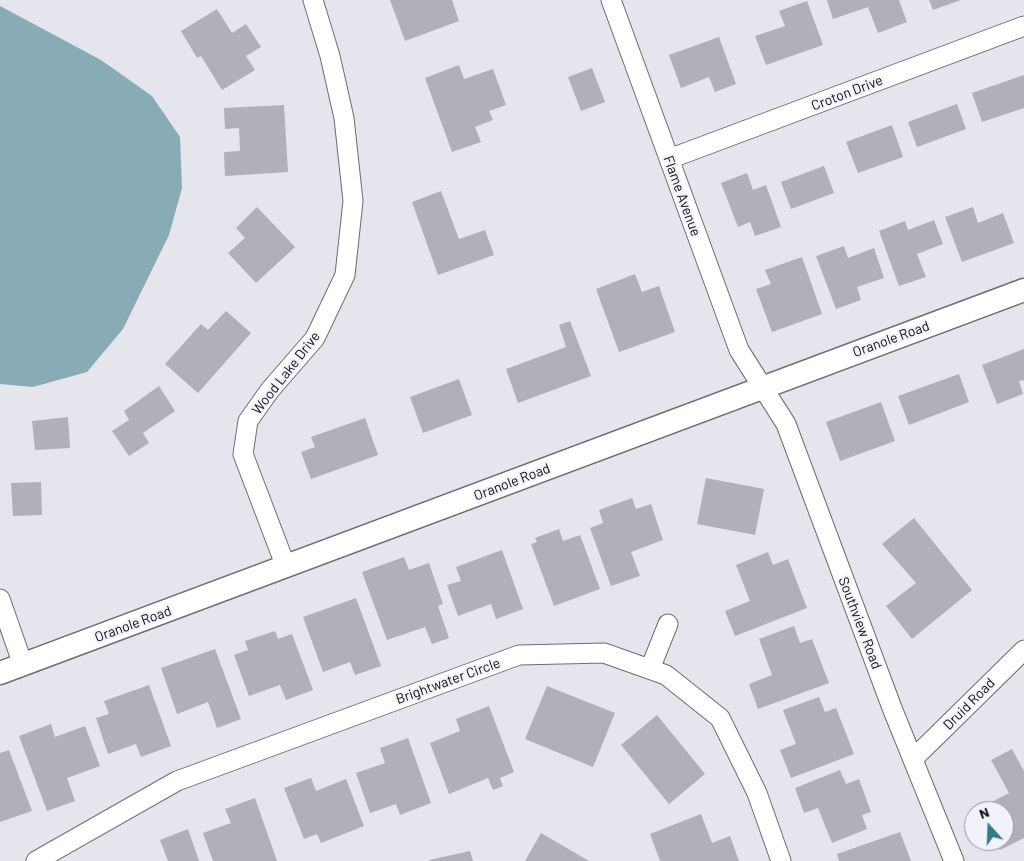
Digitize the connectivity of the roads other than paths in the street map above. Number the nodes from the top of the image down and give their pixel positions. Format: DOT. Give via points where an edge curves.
graph roads {
  1 [pos="313,0"];
  2 [pos="611,0"];
  3 [pos="1024,26"];
  4 [pos="669,159"];
  5 [pos="1024,290"];
  6 [pos="762,388"];
  7 [pos="286,567"];
  8 [pos="0,598"];
  9 [pos="668,624"];
  10 [pos="1024,650"];
  11 [pos="23,665"];
  12 [pos="650,670"];
  13 [pos="0,673"];
  14 [pos="913,759"];
  15 [pos="36,861"];
  16 [pos="781,861"];
  17 [pos="954,861"];
  1 -- 7 [label="street, Wood Lake Drive" via="344,118 353,201 345,275 315,338 248,421 243,454"];
  2 -- 4 [label="street, Flame Avenue"];
  3 -- 4 [label="street, Croton Drive"];
  4 -- 6 [label="street, Flame Avenue" via="740,350"];
  5 -- 6 [label="street, Oranole Road"];
  6 -- 7 [label="street, Oranole Road"];
  6 -- 14 [label="street, Southview Road" via="786,424"];
  7 -- 11 [label="street, Oranole Road"];
  8 -- 11 [label="street"];
  9 -- 12 [label="street"];
  10 -- 14 [label="street, Druid Road"];
  11 -- 13 [label="street, Oranole Road"];
  12 -- 15 [label="street, Brightwater Circle" via="604,653 519,654 177,782"];
  12 -- 16 [label="street, Brightwater Circle" via="666,675 720,718 757,793"];
  14 -- 17 [label="street, Southview Road"];
}
